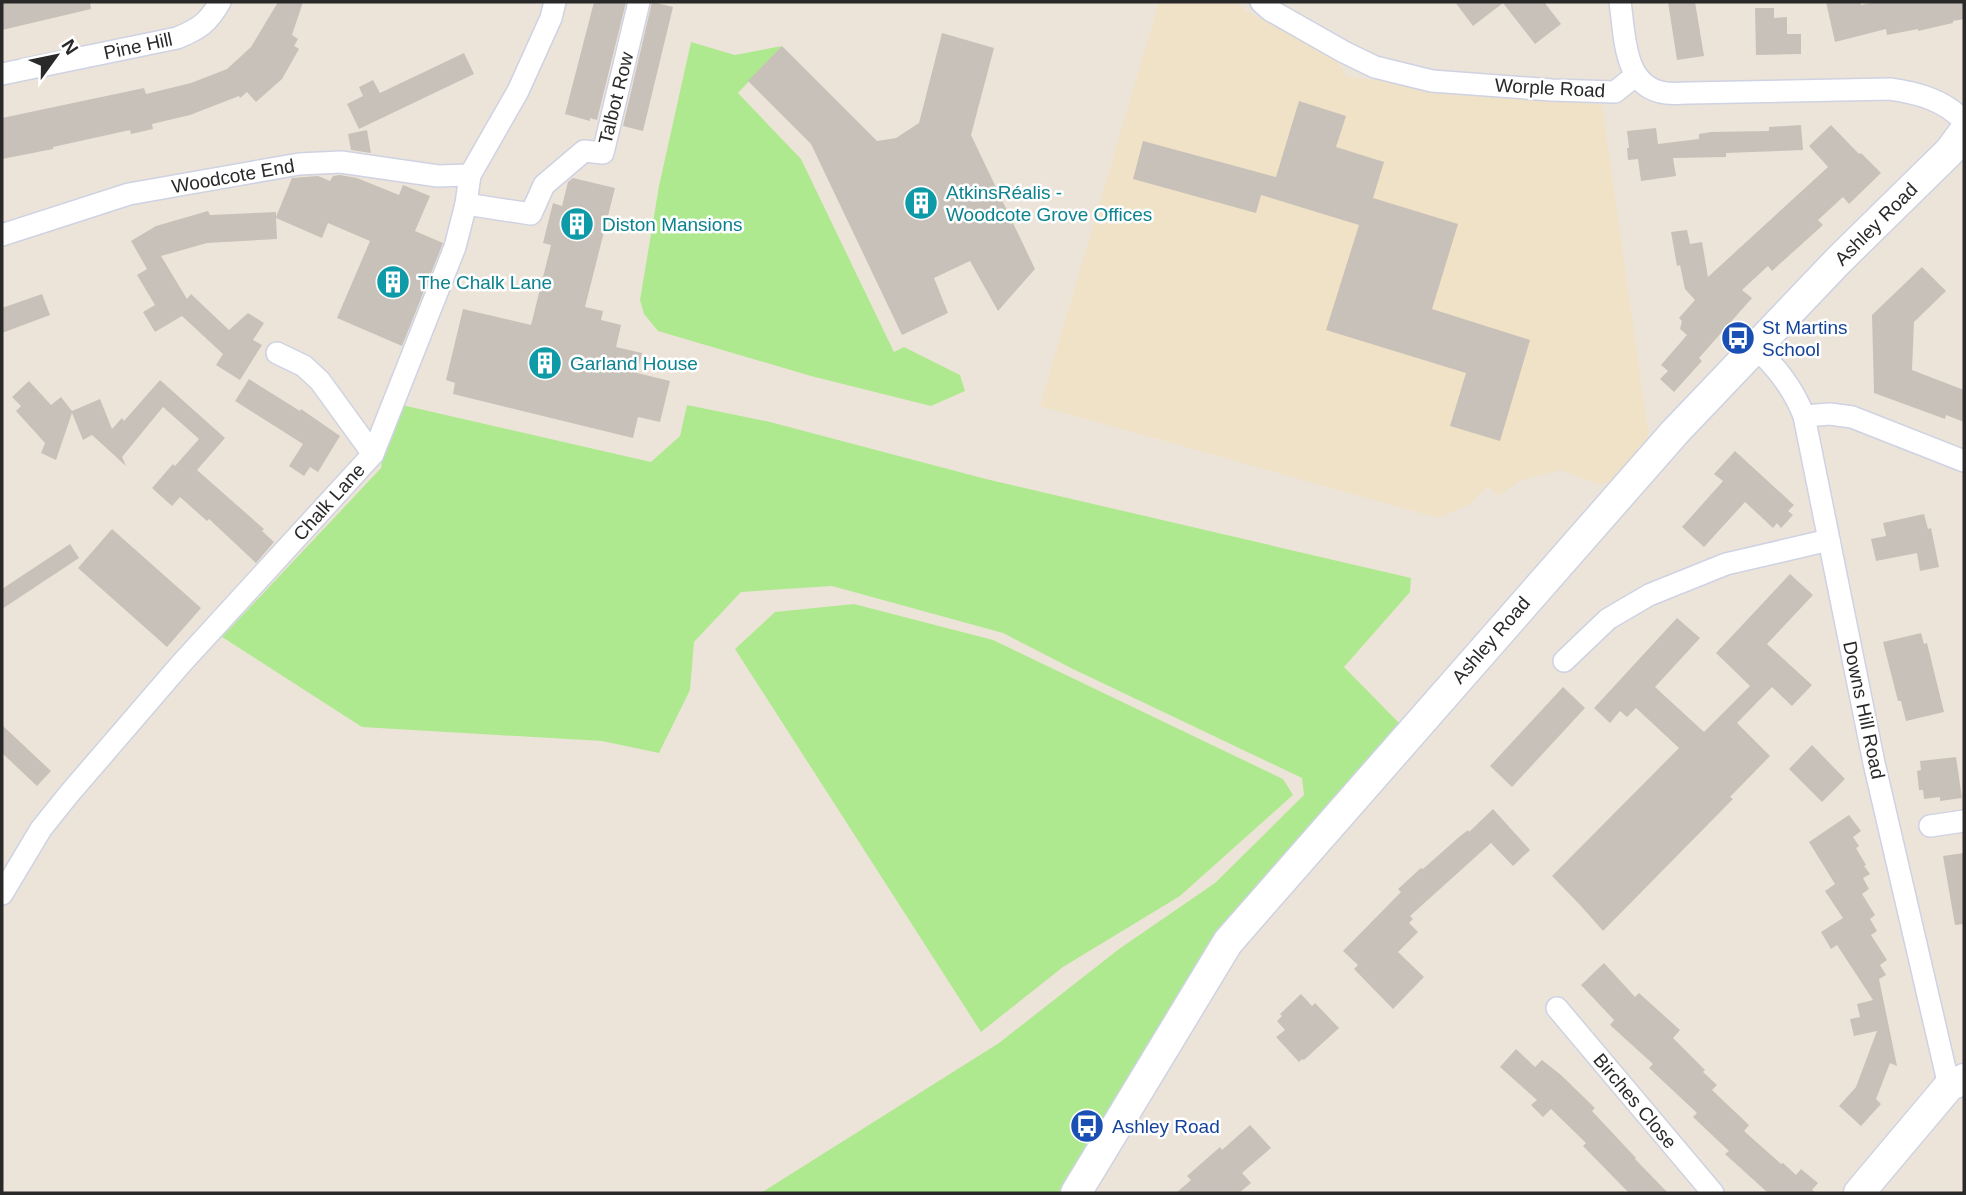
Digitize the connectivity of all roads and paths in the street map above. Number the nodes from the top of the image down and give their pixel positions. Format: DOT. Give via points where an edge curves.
graph roads {
  1 [pos="220,2"];
  2 [pos="555,2"];
  3 [pos="639,2"];
  4 [pos="1261,2"];
  5 [pos="1620,2"];
  6 [pos="2,74"];
  7 [pos="1636,76"];
  8 [pos="1964,121"];
  9 [pos="1964,132"];
  10 [pos="470,176"];
  11 [pos="466,204"];
  12 [pos="2,235"];
  13 [pos="1755,347"];
  14 [pos="277,353"];
  15 [pos="1804,416"];
  16 [pos="373,454"];
  17 [pos="1964,461"];
  18 [pos="1829,540"];
  19 [pos="1564,661"];
  20 [pos="1964,821"];
  21 [pos="1930,826"];
  22 [pos="2,894"];
  23 [pos="1557,1008"];
  24 [pos="1957,1083"];
  25 [pos="1076,1193"];
  26 [pos="1713,1193"];
  27 [pos="1859,1193"];
  1 -- 6 [label="street, Pine Hill" via="211,18 177,38"];
  2 -- 10 [label="street, Chalk Lane" via="519,91"];
  3 -- 11 [label="street, Talbot Row" via="603,153 584,151 544,185 531,214"];
  4 -- 7 [label="street, Worple Road" via="1375,67 1432,81 1615,92"];
  5 -- 7 [label="street"];
  7 -- 8 [label="street" via="1643,84 1666,93 1890,89 1938,102"];
  9 -- 13 [label="main road, Ashley Road"];
  10 -- 11 [label="street, Chalk Lane"];
  10 -- 12 [label="street, Woodcote End" via="341,162 299,164 129,194"];
  11 -- 16 [label="street, Chalk Lane" via="455,247"];
  13 -- 15 [label="street, Downs Hill Road" via="1777,367"];
  13 -- 25 [label="main road, Ashley Road" via="1667,441 1228,942"];
  14 -- 16 [label="street" via="304,366 320,381"];
  15 -- 17 [label="street" via="1852,417"];
  15 -- 18 [label="street, Downs Hill Road"];
  16 -- 22 [label="street, Chalk Lane" via="69,794 41,829"];
  18 -- 19 [label="street" via="1726,564 1648,595 1608,619"];
  18 -- 24 [label="street, Downs Hill Road" via="1874,763"];
  20 -- 21 [label="street"];
  23 -- 26 [label="street, Birches Close"];
  24 -- 27 [label="main road"];
}
